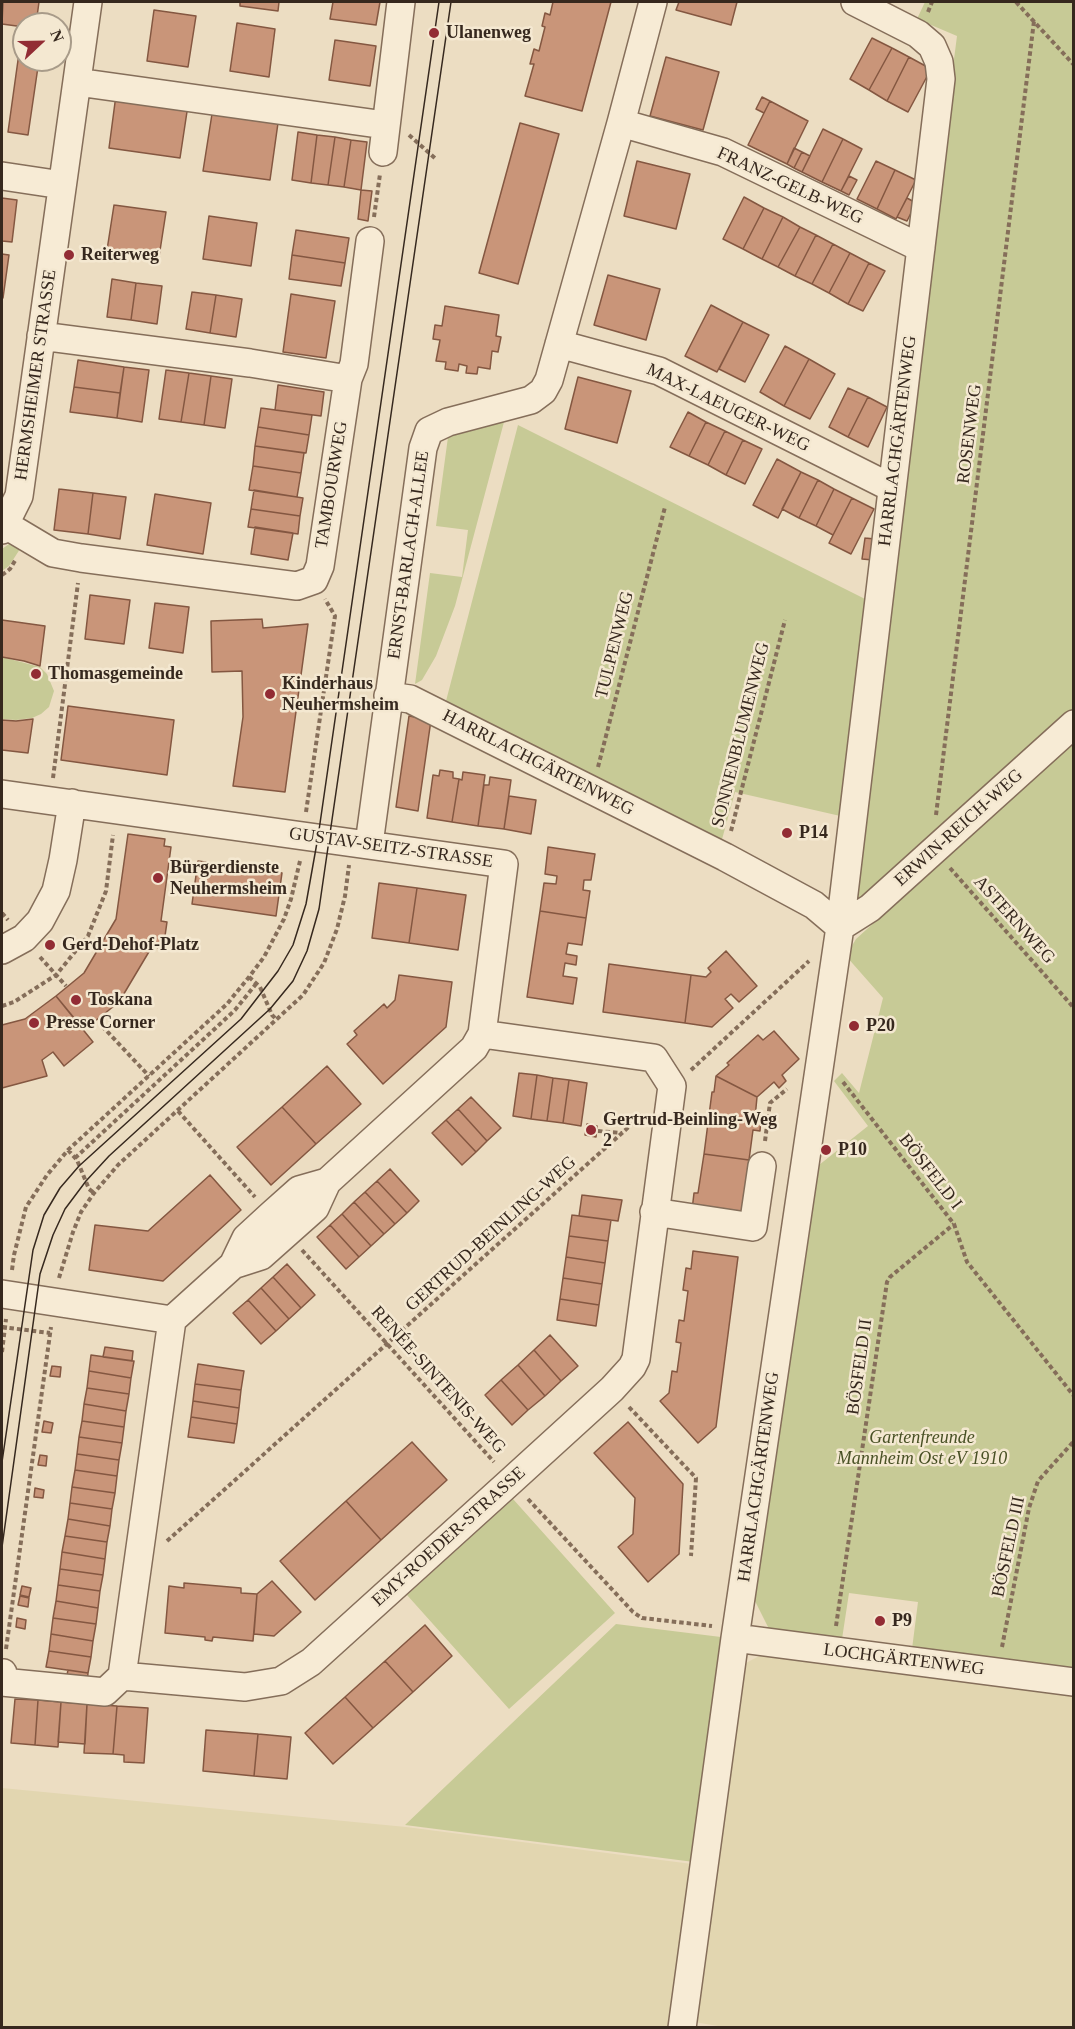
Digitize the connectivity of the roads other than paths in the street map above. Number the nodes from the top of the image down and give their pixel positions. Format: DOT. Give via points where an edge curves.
graph roads {
  1 [pos="88,2"];
  2 [pos="401,2"];
  3 [pos="653,2"];
  4 [pos="855,2"];
  5 [pos="77,82"];
  6 [pos="621,123"];
  7 [pos="385,125"];
  8 [pos="383,152"];
  9 [pos="2,176"];
  10 [pos="62,185"];
  11 [pos="370,242"];
  12 [pos="921,248"];
  13 [pos="41,336"];
  14 [pos="559,344"];
  15 [pos="348,379"];
  16 [pos="891,488"];
  17 [pos="4,527"];
  18 [pos="399,698"];
  19 [pos="1074,724"];
  20 [pos="2,794"];
  21 [pos="61,801"];
  22 [pos="369,844"];
  23 [pos="840,927"];
  24 [pos="2,950"];
  25 [pos="482,1034"];
  26 [pos="762,1166"];
  27 [pos="654,1212"];
  28 [pos="5,1295"];
  29 [pos="172,1320"];
  30 [pos="735,1638"];
  31 [pos="3,1673"];
  32 [pos="122,1676"];
  33 [pos="1074,1682"];
  34 [pos="682,2028"];
  1 -- 5 [label="street, HERMSHEIMER STRASSE"];
  2 -- 7 [label="street"];
  3 -- 6 [label="street, ERNST-BARLACH-ALLEE"];
  4 -- 12 [label="street, HARRLACHGÄRTENWEG" via="918,33 932,46 939,62 941,79"];
  5 -- 7 [label="street"];
  5 -- 10 [label="street, HERMSHEIMER STRASSE"];
  6 -- 12 [label="street, FRANZ-GELB-WEG" via="723,152"];
  6 -- 14 [label="street, ERNST-BARLACH-ALLEE"];
  7 -- 8 [label="street"];
  9 -- 10 [label="street"];
  10 -- 13 [label="street, HERMSHEIMER STRASSE"];
  11 -- 15 [label="street, TAMBOURWEG" via="354,364"];
  12 -- 16 [label="street, HARRLACHGÄRTENWEG"];
  13 -- 15 [label="street"];
  13 -- 17 [label="street, HERMSHEIMER STRASSE" via="19,496"];
  14 -- 16 [label="street, MAX-LAEUGER-WEG" via="659,371"];
  14 -- 18 [label="street, ERNST-BARLACH-ALLEE" via="549,380 531,400 448,422 429,431 423,448"];
  15 -- 17 [label="street, TAMBOURWEG" via="320,566 314,580 297,586 81,558 53,553"];
  16 -- 23 [label="street, HARRLACHGÄRTENWEG"];
  18 -- 22 [label="street, ERNST-BARLACH-ALLEE"];
  18 -- 23 [label="street, HARRLACHGÄRTENWEG" via="725,857 814,905"];
  19 -- 23 [label="street, ERWIN-REICH-WEG" via="870,908"];
  20 -- 21 [label="street, GUSTAV-SEITZ-STRASSE"];
  21 -- 22 [label="street, GUSTAV-SEITZ-STRASSE"];
  21 -- 24 [label="street" via="63,860 56,891 40,921 24,938"];
  22 -- 25 [label="street, GUSTAV-SEITZ-STRASSE" via="504,864"];
  23 -- 30 [label="street, HARRLACHGÄRTENWEG"];
  25 -- 27 [label="street, EMY-ROEDER-STRASSE" via="654,1058 672,1086"];
  25 -- 29 [label="street" via="474,1048 327,1182 315,1208 279,1224 261,1256 233,1265"];
  26 -- 27 [label="street" via="753,1227"];
  27 -- 32 [label="street, EMY-ROEDER-STRASSE" via="632,1366 612,1389 311,1662 281,1681 245,1687"];
  28 -- 29 [label="street"];
  29 -- 32 [label="street"];
  30 -- 33 [label="street, LOCHGÄRTENWEG"];
  30 -- 34 [label="street, HARRLACHGÄRTENWEG"];
  31 -- 32 [label="street" via="2,1682 105,1692"];
}
